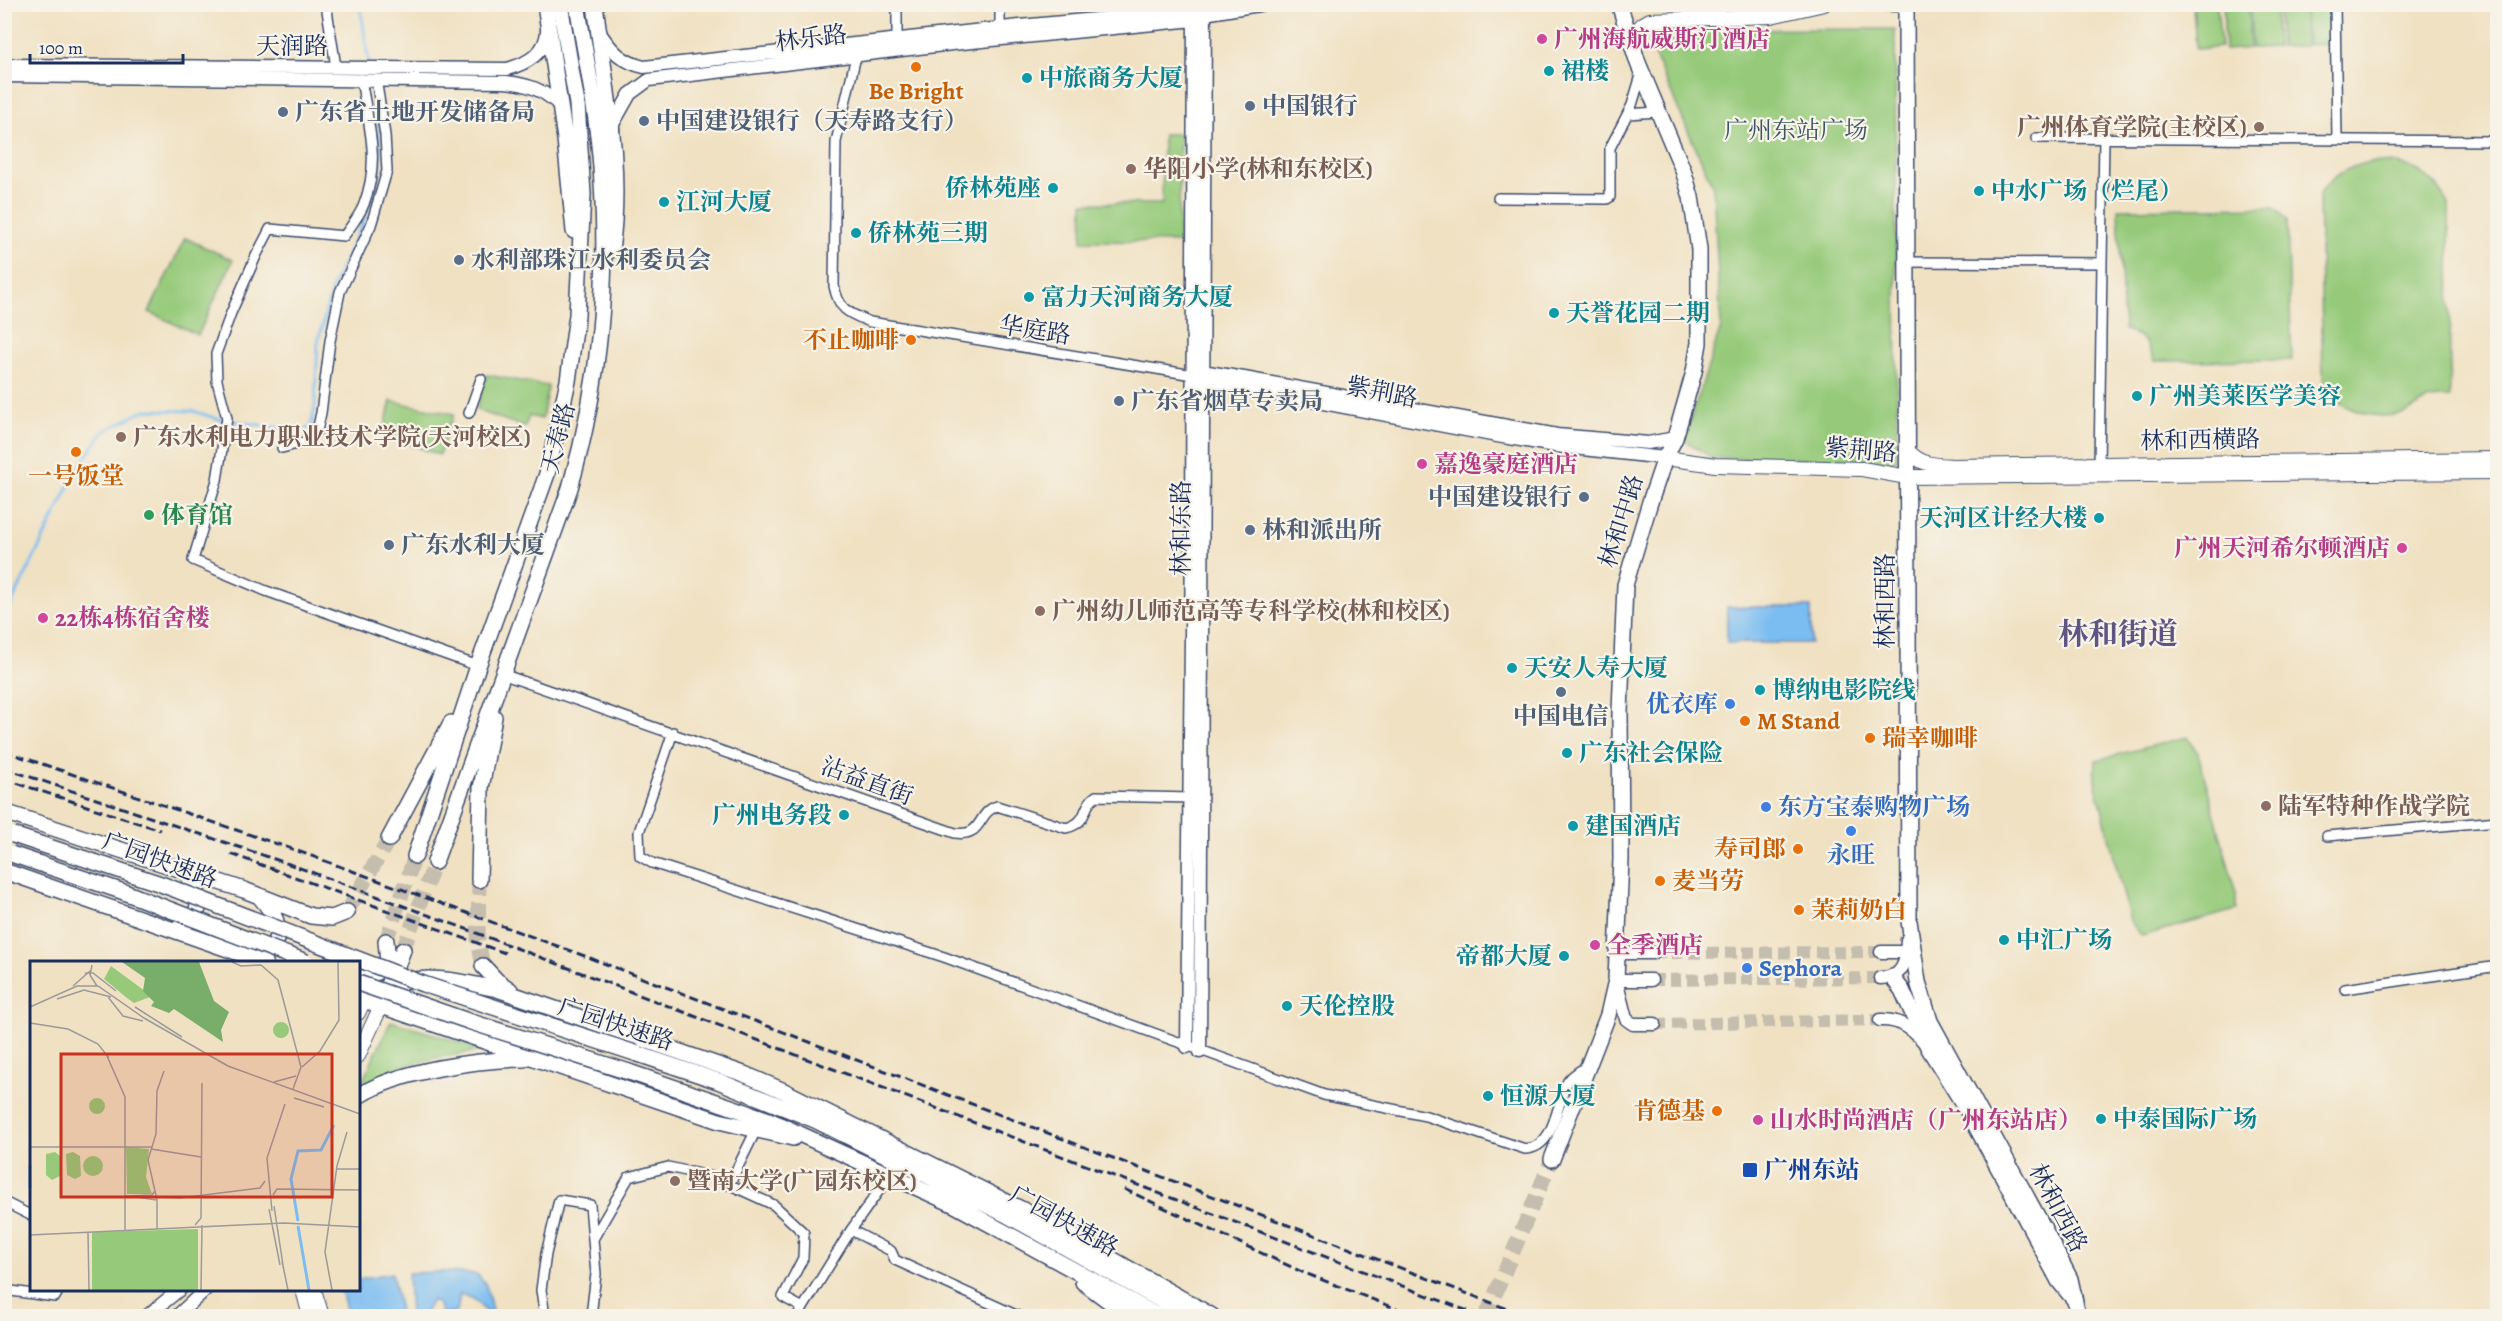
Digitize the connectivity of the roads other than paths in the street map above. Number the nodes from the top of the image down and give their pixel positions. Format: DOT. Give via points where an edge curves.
graph roads {
  1 [pos="326,4"];
  2 [pos="560,4"];
  3 [pos="578,4"];
  4 [pos="595,4"];
  5 [pos="897,4"];
  6 [pos="1000,4"];
  7 [pos="1266,4"];
  8 [pos="1617,4"];
  9 [pos="1824,4"];
  10 [pos="1882,4"];
  11 [pos="2335,4"];
  12 [pos="1906,5"];
  13 [pos="1198,10"];
  14 [pos="547,12"];
  15 [pos="1000,28"];
  16 [pos="598,29"];
  17 [pos="897,40"];
  18 [pos="857,49"];
  19 [pos="1636,56"];
  20 [pos="4,65"];
  21 [pos="336,67"];
  22 [pos="1642,72"];
  23 [pos="369,75"];
  24 [pos="4,76"];
  25 [pos="561,107"];
  26 [pos="1657,112"];
  27 [pos="1628,114"];
  28 [pos="2036,138"];
  29 [pos="2104,138"];
  30 [pos="2337,140"];
  31 [pos="2498,141"];
  32 [pos="614,150"];
  33 [pos="1498,198"];
  34 [pos="1906,262"];
  35 [pos="2102,263"];
  36 [pos="579,274"];
  37 [pos="604,282"];
  38 [pos="1199,376"];
  39 [pos="481,379"];
  40 [pos="470,413"];
  41 [pos="1675,438"];
  42 [pos="282,448"];
  43 [pos="1908,451"];
  44 [pos="1665,458"];
  45 [pos="2498,459"];
  46 [pos="2099,470"];
  47 [pos="2498,472"];
  48 [pos="1907,477"];
  49 [pos="525,537"];
  50 [pos="549,546"];
  51 [pos="478,666"];
  52 [pos="502,674"];
  53 [pos="673,732"];
  54 [pos="1196,798"];
  55 [pos="4,812"];
  56 [pos="2498,821"];
  57 [pos="9,834"];
  58 [pos="2327,836"];
  59 [pos="389,839"];
  60 [pos="8,853"];
  61 [pos="415,856"];
  62 [pos="435,862"];
  63 [pos="4,871"];
  64 [pos="185,871"];
  65 [pos="479,880"];
  66 [pos="259,896"];
  67 [pos="347,912"];
  68 [pos="1909,921"];
  69 [pos="164,926"];
  70 [pos="236,952"];
  71 [pos="1881,952"];
  72 [pos="1906,952"];
  73 [pos="1618,953"];
  74 [pos="1653,953"];
  75 [pos="260,961"];
  76 [pos="301,961"];
  77 [pos="387,966"];
  78 [pos="483,966"];
  79 [pos="2498,966"];
  80 [pos="366,975"];
  81 [pos="1886,977"];
  82 [pos="1616,980"];
  83 [pos="1651,980"];
  84 [pos="1918,982"];
  85 [pos="390,983"];
  86 [pos="360,984"];
  87 [pos="2345,989"];
  88 [pos="519,996"];
  89 [pos="360,1004"];
  90 [pos="381,1006"];
  91 [pos="1911,1011"];
  92 [pos="429,1023"];
  93 [pos="1655,1024"];
  94 [pos="497,1046"];
  95 [pos="1186,1047"];
  96 [pos="1928,1047"];
  97 [pos="360,1052"];
  98 [pos="1200,1052"];
  99 [pos="534,1059"];
  100 [pos="1587,1066"];
  101 [pos="360,1095"];
  102 [pos="756,1130"];
  103 [pos="823,1144"];
  104 [pos="878,1151"];
  105 [pos="1552,1159"];
  106 [pos="890,1175"];
  107 [pos="729,1185"];
  108 [pos="4,1202"];
  109 [pos="1018,1206"];
  110 [pos="30,1215"];
  111 [pos="850,1230"];
  112 [pos="593,1239"];
  113 [pos="1066,1265"];
  114 [pos="4,1290"];
  115 [pos="58,1291"];
  116 [pos="178,1291"];
  117 [pos="204,1291"];
  118 [pos="303,1291"];
  119 [pos="314,1291"];
  120 [pos="2075,1312"];
  121 [pos="800,1314"];
  122 [pos="147,1317"];
  123 [pos="177,1317"];
  124 [pos="310,1317"];
  125 [pos="322,1317"];
  126 [pos="545,1317"];
  127 [pos="591,1317"];
  128 [pos="1018,1317"];
  129 [pos="1129,1317"];
  130 [pos="1158,1317"];
  131 [pos="1189,1317"];
  132 [pos="1212,1317"];
  1 -- 21 [label="street"];
  2 -- 36 [label="main road, 天寿路" via="581,151 584,194"];
  3 -- 37 [label="main road, 天寿路" via="598,139"];
  4 -- 16 [label="main road"];
  5 -- 17 [label="street"];
  6 -- 15 [label="street"];
  7 -- 13 [label="street, 林乐路"];
  8 -- 19 [label="main road, 林和中路"];
  9 -- 19 [label="main road" via="1771,16 1650,20 1635,32"];
  10 -- 12 [label="main road"];
  11 -- 30 [label="street"];
  12 -- 34 [label="main road, 林和西路"];
  13 -- 15 [label="street, 林乐路"];
  13 -- 18 [label="street, 林乐路"];
  13 -- 38 [label="street, 林和东路"];
  14 -- 23 [label="street, 天润路" via="547,36 541,49 519,66"];
  14 -- 25 [label="main road"];
  15 -- 17 [label="street, 林乐路"];
  16 -- 18 [label="street, 林乐路" via="616,55 644,67"];
  16 -- 32 [label="main road"];
  17 -- 18 [label="street, 林乐路"];
  18 -- 32 [label="street, 林乐路" via="650,80 630,94 613,123"];
  18 -- 38 [label="street, 华庭路" via="836,142 834,286 837,300 846,311 870,322"];
  19 -- 22 [label="main road, 林和中路"];
  20 -- 21 [label="street, 天润路"];
  21 -- 23 [label="street, 天润路"];
  22 -- 26 [label="main road, 林和中路"];
  22 -- 27 [label="street"];
  23 -- 24 [label="street, 天润路"];
  23 -- 25 [label="street, 天润路" via="526,84 547,94"];
  23 -- 42 [label="street" via="385,135 387,171 372,225 340,291 317,431 308,441"];
  23 -- 51 [label="street" via="374,168 364,206 344,236 270,229 216,354 217,381 226,418 217,480 194,560 266,591"];
  25 -- 36 [label="main road"];
  26 -- 27 [label="street"];
  26 -- 41 [label="main road, 林和中路" via="1688,188 1699,249 1699,343"];
  27 -- 33 [label="street" via="1611,148 1607,199"];
  28 -- 29 [label="street"];
  29 -- 30 [label="street"];
  29 -- 35 [label="street"];
  30 -- 31 [label="street"];
  32 -- 37 [label="main road" via="614,231"];
  34 -- 35 [label="street"];
  34 -- 43 [label="main road, 林和西路"];
  35 -- 46 [label="street"];
  36 -- 49 [label="main road, 天寿路" via="577,315 562,410 547,474"];
  37 -- 50 [label="main road, 天寿路" via="597,364 585,427 570,488"];
  38 -- 41 [label="street, 紫荆路" via="1557,435 1640,443"];
  38 -- 44 [label="street, 紫荆路" via="1520,440"];
  38 -- 54 [label="street, 林和东路"];
  39 -- 40 [label="street"];
  41 -- 44 [label="main road, 林和中路"];
  43 -- 46 [label="main road, 林和西横路" via="1918,461 1936,465"];
  43 -- 48 [label="main road, 林和西路"];
  44 -- 48 [label="main road, 紫荆路" via="1716,465 1862,469"];
  44 -- 73 [label="main road, 林和中路" via="1625,585"];
  45 -- 46 [label="main road, 林和西横路"];
  46 -- 47 [label="main road, 林和西横路"];
  46 -- 48 [label="main road, 林和西横路"];
  48 -- 68 [label="main road, 林和西路"];
  49 -- 50 [label="main road"];
  49 -- 51 [label="main road, 天寿路"];
  50 -- 52 [label="main road, 天寿路"];
  51 -- 59 [label="main road"];
  51 -- 61 [label="main road, 天寿路"];
  52 -- 53 [label="street, 沾益直街"];
  52 -- 62 [label="main road, 天寿路"];
  52 -- 65 [label="main road" via="481,788"];
  53 -- 54 [label="street, 沾益直街" via="940,828 967,834 989,809 997,806 1066,828 1084,819 1096,796"];
  53 -- 95 [label="street" via="639,832 640,856 944,957"];
  54 -- 95 [label="street, 林和东路"];
  54 -- 98 [label="street, 林和东路"];
  55 -- 64 [label="main road"];
  56 -- 58 [label="street"];
  57 -- 104 [label="main road, 广园快速路, bridge" via="179,890 423,984 776,1103"];
  60 -- 76 [label="main road, 广园快速路, bridge" via="104,885"];
  63 -- 69 [label="main road"];
  64 -- 66 [label="main road"];
  64 -- 69 [label="main road" via="197,888 198,909 186,923"];
  66 -- 67 [label="main road" via="311,916 332,918"];
  66 -- 70 [label="main road" via="277,921 277,940 252,954"];
  68 -- 72 [label="street"];
  68 -- 84 [label="main road, 林和西路"];
  69 -- 70 [label="main road"];
  70 -- 75 [label="main road"];
  71 -- 72 [label="street"];
  72 -- 81 [label="street" via="1902,968"];
  73 -- 74 [label="street"];
  73 -- 82 [label="main road, 林和中路"];
  77 -- 80 [label="main road"];
  77 -- 80 [label="main road" via="386,941"];
  77 -- 85 [label="main road"];
  77 -- 85 [label="main road" via="403,950"];
  78 -- 88 [label="main road"];
  79 -- 87 [label="street"];
  80 -- 89 [label="main road"];
  81 -- 91 [label="main road, 林和西路" via="1902,990"];
  82 -- 83 [label="street"];
  82 -- 93 [label="street" via="1626,1018 1633,1024"];
  82 -- 100 [label="main road, 林和中路" via="1608,1015"];
  84 -- 91 [label="street"];
  84 -- 120 [label="main road, 林和西路" via="1936,1035 2070,1279"];
  85 -- 88 [label="main road" via="443,980"];
  85 -- 89 [label="main road"];
  85 -- 90 [label="main road"];
  85 -- 92 [label="main road" via="406,1004"];
  86 -- 103 [label="main road, 广园快速路, bridge" via="725,1104"];
  88 -- 94 [label="main road" via="500,1004 493,1012 490,1033"];
  88 -- 109 [label="main road" via="744,1074"];
  89 -- 90 [label="main road"];
  90 -- 92 [label="main road"];
  90 -- 97 [label="main road"];
  91 -- 96 [label="main road, 林和西路"];
  91 -- 96 [label="street" via="1906,1016 1885,1020 1914,1031"];
  92 -- 94 [label="main road"];
  94 -- 99 [label="main road"];
  95 -- 98 [label="street"];
  96 -- 120 [label="main road, 林和西路" via="1964,1104"];
  98 -- 100 [label="street" via="1324,1095 1426,1116 1525,1149 1539,1145 1549,1132 1568,1082"];
  99 -- 101 [label="main road" via="456,1065 390,1081"];
  99 -- 102 [label="main road"];
  100 -- 105 [label="main road, 林和中路"];
  102 -- 103 [label="main road"];
  102 -- 107 [label="street"];
  103 -- 106 [label="main road, 广园快速路"];
  104 -- 109 [label="main road"];
  104 -- 131 [label="main road, 广园快速路" via="1005,1214"];
  106 -- 111 [label="street"];
  106 -- 113 [label="main road, 广园快速路"];
  107 -- 112 [label="street" via="668,1167 628,1177"];
  107 -- 121 [label="street" via="774,1205 804,1233 803,1258 783,1297"];
  108 -- 110 [label="street"];
  109 -- 132 [label="main road"];
  111 -- 121 [label="street"];
  111 -- 128 [label="street" via="891,1251 895,1260"];
  112 -- 126 [label="street" via="590,1205 559,1200 541,1290"];
  112 -- 127 [label="street" via="596,1274"];
  113 -- 129 [label="main road" via="1096,1294"];
  113 -- 130 [label="main road, 广园快速路"];
  114 -- 115 [label="street" via="55,1297"];
  116 -- 122 [label="street"];
  117 -- 123 [label="street"];
  118 -- 124 [label="main road"];
  119 -- 125 [label="main road"];
}
